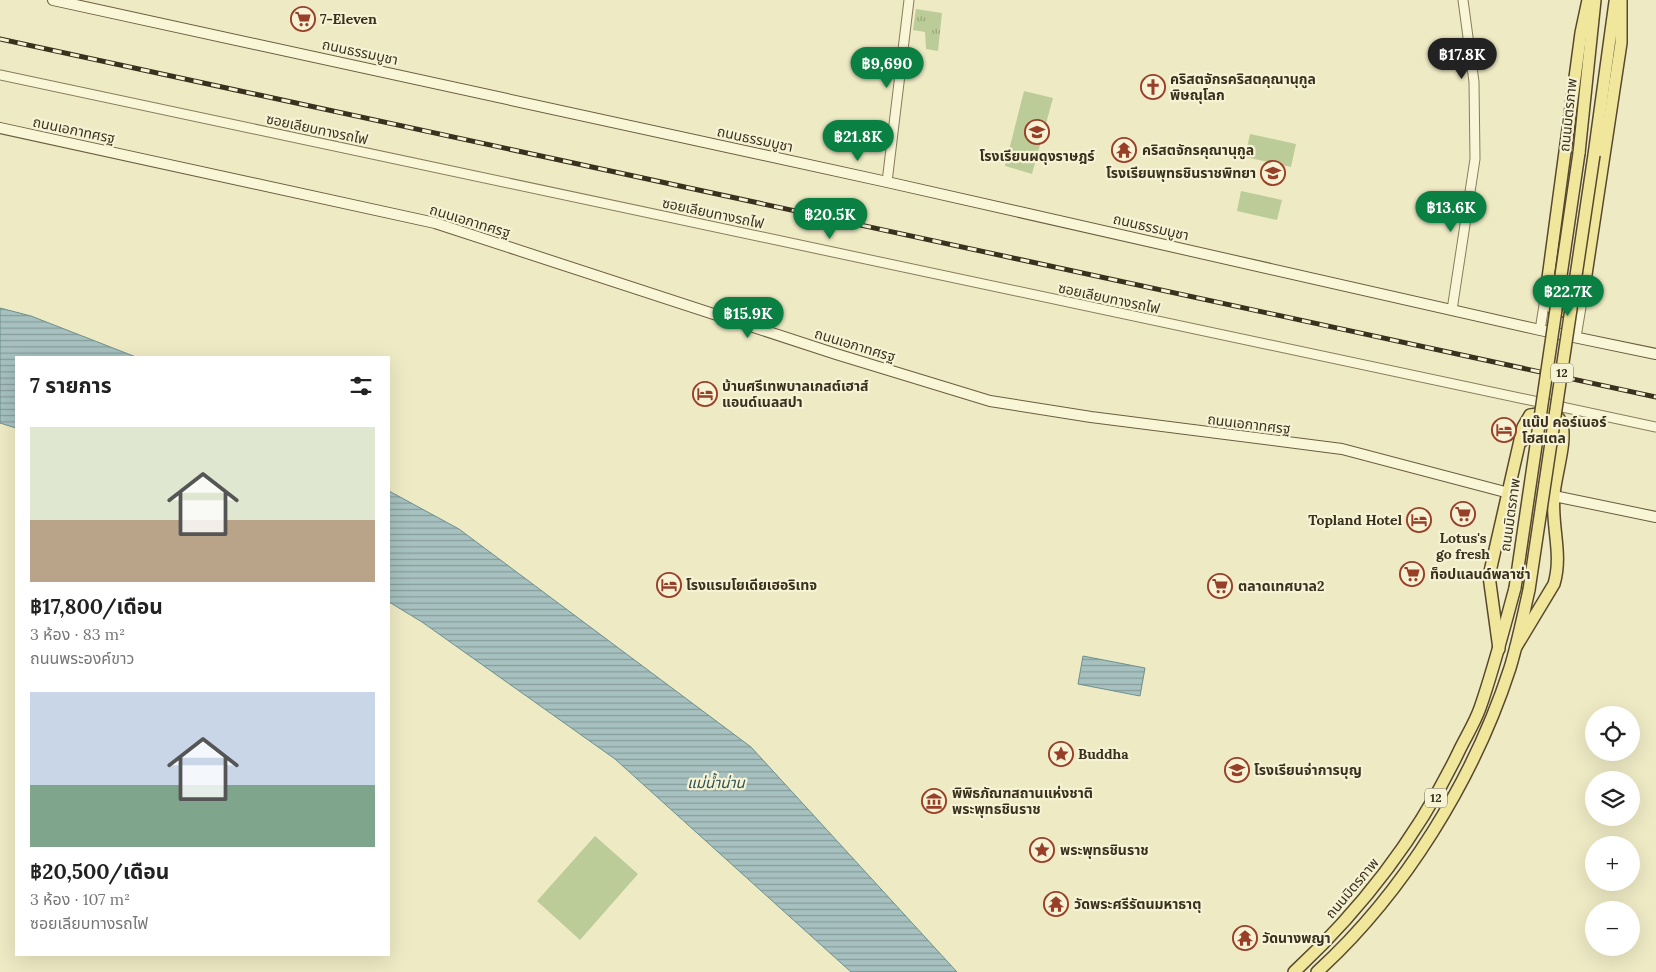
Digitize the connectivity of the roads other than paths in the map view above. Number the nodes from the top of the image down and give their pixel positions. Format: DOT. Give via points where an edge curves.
graph roads {
  1 [pos="53,0"];
  2 [pos="910,0"];
  3 [pos="1463,0"];
  4 [pos="1588,0"];
  5 [pos="1595,0"];
  6 [pos="1616,0"];
  7 [pos="1621,0"];
  8 [pos="0,75"];
  9 [pos="0,128"];
  10 [pos="887,182"];
  11 [pos="1546,294"];
  12 [pos="1582,300"];
  13 [pos="1452,310"];
  14 [pos="1540,330"];
  15 [pos="1576,337"];
  16 [pos="1656,354"];
  17 [pos="1656,427"];
  18 [pos="1509,493"];
  19 [pos="1554,496"];
  20 [pos="1656,517"];
  21 [pos="1516,646"];
  22 [pos="1499,648"];
  23 [pos="1294,972"];
  24 [pos="1317,972"];
  1 -- 10 [label="main road, ถนนธรรมบูชา"];
  2 -- 10 [label="street"];
  3 -- 13 [label="street" via="1474,82 1475,159"];
  4 -- 11 [label="main road"];
  5 -- 22 [label="main road, ถนนมิตรภาพ / 12, bridge" via="1579,153 1515,588"];
  6 -- 21 [label="main road, 12, bridge" via="1530,590"];
  7 -- 12 [label="main road" via="1621,43"];
  8 -- 17 [label="street, ซอยเลียบทางรถไฟ"];
  9 -- 18 [label="main road, ถนนเอกาทศรฐ" via="435,223 836,354 990,400 1118,421 1342,450"];
  10 -- 13 [label="main road, ถนนธรรมบูชา"];
  11 -- 12 [label="main road" via="1553,309 1571,312"];
  11 -- 14 [label="street"];
  12 -- 15 [label="street"];
  13 -- 14 [label="main road, ถนนธรรมบูชา"];
  14 -- 15 [label="main road, ถนนธรรมบูชา"];
  15 -- 16 [label="main road, ถนนธรรมบูชา"];
  18 -- 19 [label="main road" via="1521,443 1528,432 1545,428 1558,437 1561,448"];
  18 -- 22 [label="main road" via="1489,576"];
  19 -- 20 [label="main road"];
  19 -- 21 [label="main road" via="1553,518 1559,558 1557,574"];
  21 -- 24 [label="main road, 12" via="1473,757 1425,844 1386,897"];
  22 -- 23 [label="main road, ถนนมิตรภาพ / 12" via="1479,709 1438,794 1415,831 1373,888"];
}
